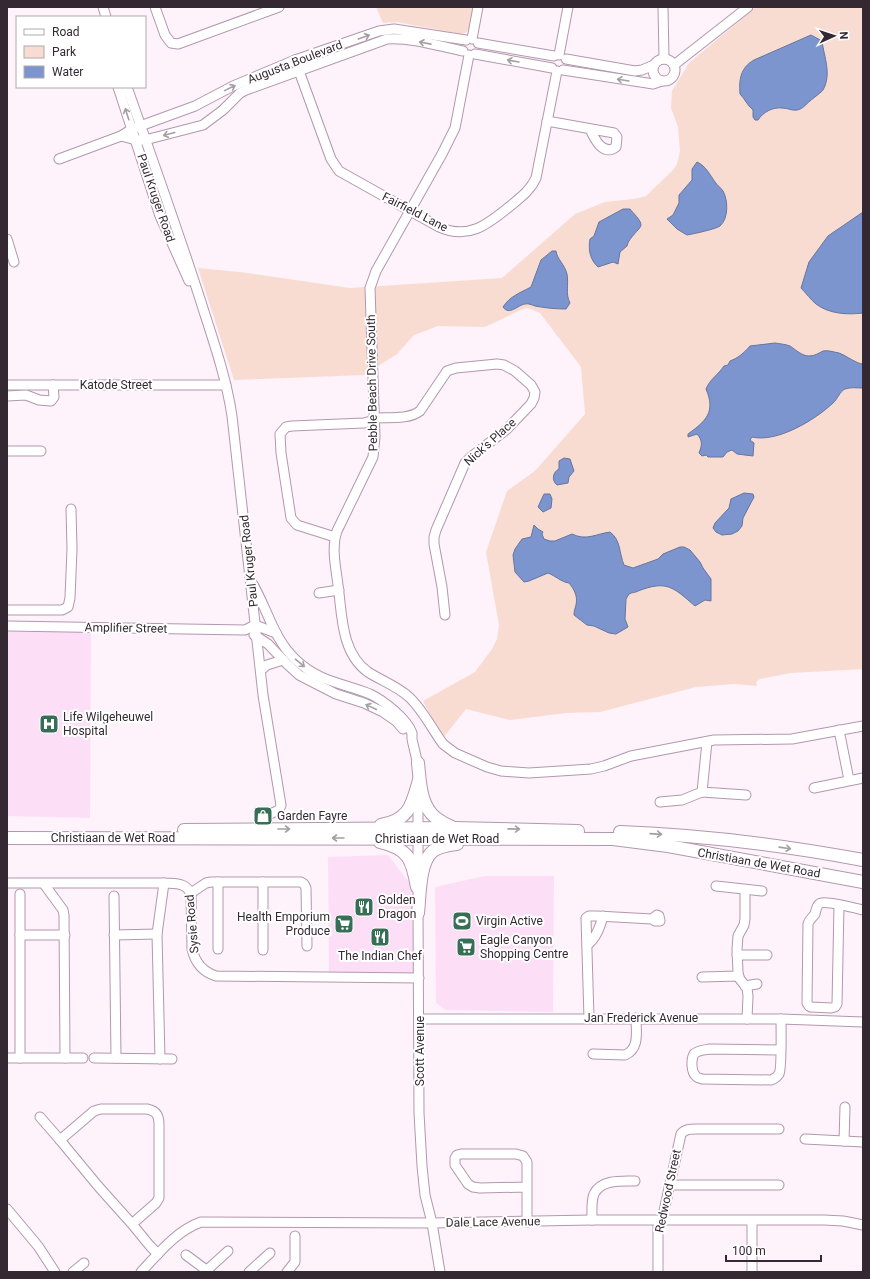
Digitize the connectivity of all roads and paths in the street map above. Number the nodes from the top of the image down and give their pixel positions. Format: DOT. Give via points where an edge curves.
graph roads {
  1 [pos="155,7"];
  2 [pos="278,7"];
  3 [pos="478,7"];
  4 [pos="568,7"];
  5 [pos="663,7"];
  6 [pos="748,7"];
  7 [pos="472,40"];
  8 [pos="469,53"];
  9 [pos="560,57"];
  10 [pos="664,58"];
  11 [pos="295,60"];
  12 [pos="654,65"];
  13 [pos="674,65"];
  14 [pos="298,70"];
  15 [pos="557,70"];
  16 [pos="662,82"];
  17 [pos="118,88"];
  18 [pos="127,88"];
  19 [pos="548,121"];
  20 [pos="136,128"];
  21 [pos="590,129"];
  22 [pos="121,136"];
  23 [pos="136,140"];
  24 [pos="146,140"];
  25 [pos="59,159"];
  26 [pos="410,210"];
  27 [pos="7,239"];
  28 [pos="14,262"];
  29 [pos="202,305"];
  30 [pos="7,384"];
  31 [pos="53,385"];
  32 [pos="226,385"];
  33 [pos="7,396"];
  34 [pos="374,418"];
  35 [pos="7,451"];
  36 [pos="41,451"];
  37 [pos="71,509"];
  38 [pos="335,537"];
  39 [pos="251,581"];
  40 [pos="339,590"];
  41 [pos="319,593"];
  42 [pos="7,610"];
  43 [pos="445,615"];
  44 [pos="256,625"];
  45 [pos="7,626"];
  46 [pos="244,630"];
  47 [pos="276,633"];
  48 [pos="257,638"];
  49 [pos="283,660"];
  50 [pos="261,670"];
  51 [pos="863,726"];
  52 [pos="839,730"];
  53 [pos="412,739"];
  54 [pos="707,742"];
  55 [pos="418,763"];
  56 [pos="863,778"];
  57 [pos="419,780"];
  58 [pos="849,780"];
  59 [pos="814,788"];
  60 [pos="702,792"];
  61 [pos="746,795"];
  62 [pos="660,802"];
  63 [pos="270,814"];
  64 [pos="454,828"];
  65 [pos="7,830"];
  66 [pos="363,833"];
  67 [pos="419,834"];
  68 [pos="7,838"];
  69 [pos="494,839"];
  70 [pos="863,860"];
  71 [pos="218,882"];
  72 [pos="263,882"];
  73 [pos="863,882"];
  74 [pos="164,883"];
  75 [pos="7,884"];
  76 [pos="44,884"];
  77 [pos="716,886"];
  78 [pos="745,890"];
  79 [pos="418,892"];
  80 [pos="762,892"];
  81 [pos="191,893"];
  82 [pos="20,894"];
  83 [pos="114,896"];
  84 [pos="839,905"];
  85 [pos="863,910"];
  86 [pos="418,913"];
  87 [pos="603,916"];
  88 [pos="652,919"];
  89 [pos="157,934"];
  90 [pos="20,935"];
  91 [pos="65,935"];
  92 [pos="114,935"];
  93 [pos="307,946"];
  94 [pos="587,946"];
  95 [pos="218,949"];
  96 [pos="263,950"];
  97 [pos="737,955"];
  98 [pos="767,955"];
  99 [pos="739,976"];
  100 [pos="702,977"];
  101 [pos="419,978"];
  102 [pos="756,984"];
  103 [pos="745,986"];
  104 [pos="589,1018"];
  105 [pos="636,1018"];
  106 [pos="420,1019"];
  107 [pos="747,1019"];
  108 [pos="782,1019"];
  109 [pos="863,1022"];
  110 [pos="780,1050"];
  111 [pos="593,1054"];
  112 [pos="7,1058"];
  113 [pos="20,1058"];
  114 [pos="65,1058"];
  115 [pos="83,1058"];
  116 [pos="94,1058"];
  117 [pos="116,1058"];
  118 [pos="160,1059"];
  119 [pos="172,1059"];
  120 [pos="845,1107"];
  121 [pos="40,1117"];
  122 [pos="779,1129"];
  123 [pos="805,1139"];
  124 [pos="60,1140"];
  125 [pos="844,1141"];
  126 [pos="863,1142"];
  127 [pos="635,1181"];
  128 [pos="669,1185"];
  129 [pos="779,1185"];
  130 [pos="527,1187"];
  131 [pos="7,1210"];
  132 [pos="592,1220"];
  133 [pos="662,1220"];
  134 [pos="752,1221"];
  135 [pos="527,1222"];
  136 [pos="432,1223"];
  137 [pos="132,1224"];
  138 [pos="863,1225"];
  139 [pos="295,1236"];
  140 [pos="228,1251"];
  141 [pos="270,1253"];
  142 [pos="158,1254"];
  143 [pos="186,1255"];
  144 [pos="84,1263"];
  145 [pos="208,1271"];
  146 [pos="55,1272"];
  147 [pos="73,1272"];
  148 [pos="141,1272"];
  149 [pos="249,1272"];
  150 [pos="287,1272"];
  151 [pos="440,1272"];
  152 [pos="658,1272"];
  153 [pos="752,1272"];
  1 -- 2 [label="street" via="165,35 171,43 178,44"];
  3 -- 7 [label="street"];
  4 -- 9 [label="street"];
  5 -- 10 [label="street"];
  6 -- 13 [label="street"];
  7 -- 8 [label="street" via="478,50"];
  7 -- 8 [label="street" via="462,46"];
  7 -- 9 [label="street, Augusta Boulevard"];
  11 -- 7 [label="street, Augusta Boulevard, one-way" via="388,29"];
  8 -- 14 [label="street, Augusta Boulevard, one-way" via="395,38"];
  15 -- 8 [label="street, Augusta Boulevard, one-way"];
  8 -- 26 [label="street, Pebble Beach Drive South" via="455,128"];
  9 -- 12 [label="street, Augusta Boulevard" via="635,71"];
  9 -- 15 [label="street" via="551,60"];
  9 -- 15 [label="street" via="567,64"];
  10 -- 12 [label="street"];
  10 -- 13 [label="street"];
  11 -- 14 [label="street, Fairfield Lane"];
  20 -- 11 [label="street, Augusta Boulevard, one-way" via="195,106 233,86"];
  12 -- 16 [label="street" via="653,73"];
  13 -- 16 [label="street" via="674,76"];
  14 -- 24 [label="street, Augusta Boulevard, one-way" via="240,93 203,125"];
  14 -- 26 [label="street, Fairfield Lane" via="335,166 342,173"];
  16 -- 15 [label="street, Augusta Boulevard, one-way" via="647,84"];
  15 -- 19 [label="street, Fairfield Lane"];
  20 -- 17 [label="street, Paul Kruger Road, one-way"];
  18 -- 20 [label="street, Paul Kruger Road"];
  19 -- 21 [label="street"];
  19 -- 26 [label="street, Fairfield Lane" via="536,178 524,195 487,224 469,231 452,231 439,227"];
  20 -- 22 [label="street, Augusta Boulevard"];
  20 -- 23 [label="street, Paul Kruger Road"];
  20 -- 24 [label="street, Paul Kruger Road"];
  22 -- 23 [label="street, Augusta Boulevard"];
  22 -- 25 [label="street, Augusta Boulevard"];
  23 -- 24 [label="street, Augusta Boulevard"];
  23 -- 29 [label="street, Paul Kruger Road" via="172,246"];
  24 -- 29 [label="street, Paul Kruger Road"];
  26 -- 34 [label="street, Pebble Beach Drive South" via="376,271 370,288"];
  27 -- 28 [label="street"];
  29 -- 32 [label="street, Paul Kruger Road"];
  30 -- 31 [label="street, Katode Street"];
  31 -- 32 [label="street, Katode Street"];
  31 -- 33 [label="street" via="54,397 51,401 26,396"];
  32 -- 39 [label="street, Paul Kruger Road" via="232,416"];
  34 -- 38 [label="street, Pebble Beach Drive South" via="373,457"];
  34 -- 38 [label="street" via="364,422 292,426 280,434 291,518 298,525"];
  34 -- 43 [label="street, Nick’s Place" via="407,417 416,414 445,374 461,367 504,365 531,384 534,390 532,401 510,427 465,463 436,530 434,544"];
  35 -- 36 [label="street"];
  37 -- 42 [label="street" via="72,549 68,607 62,610"];
  38 -- 40 [label="street, Pebble Beach Drive South"];
  39 -- 44 [label="street, Paul Kruger Road"];
  39 -- 47 [label="street"];
  40 -- 41 [label="street"];
  40 -- 54 [label="street, Pebble Beach Drive South" via="345,636 354,657 366,670 410,697 443,744 469,760 501,771 547,772 599,767 632,756"];
  44 -- 46 [label="street, Amplifier Street"];
  44 -- 47 [label="street"];
  44 -- 48 [label="street, Paul Kruger Road"];
  45 -- 46 [label="street, Amplifier Street"];
  46 -- 48 [label="street"];
  47 -- 53 [label="street, one-way" via="286,649 307,669 327,680 384,702 401,717 412,732"];
  48 -- 49 [label="street" via="268,644"];
  48 -- 50 [label="street, Paul Kruger Road"];
  49 -- 50 [label="street" via="267,665"];
  53 -- 49 [label="street, one-way" via="396,721 383,712 311,682"];
  50 -- 63 [label="street, Paul Kruger Road" via="281,804 279,810"];
  51 -- 52 [label="street, Pebble Beach Drive South"];
  52 -- 54 [label="street, Pebble Beach Drive South" via="792,739"];
  52 -- 58 [label="street"];
  53 -- 55 [label="street"];
  54 -- 60 [label="street"];
  55 -- 57 [label="street"];
  55 -- 64 [label="main road" via="422,794 428,810 437,819"];
  56 -- 58 [label="street"];
  57 -- 66 [label="main road" via="410,808 401,818"];
  57 -- 67 [label="street"];
  58 -- 59 [label="street"];
  60 -- 61 [label="street"];
  60 -- 62 [label="street" via="682,800"];
  64 -- 67 [label="main road, Christiaan de Wet Road"];
  64 -- 70 [label="main road, Christiaan de Wet Road, one-way" via="694,836"];
  65 -- 66 [label="main road, Christiaan de Wet Road, one-way"];
  66 -- 67 [label="main road, Christiaan de Wet Road"];
  66 -- 68 [label="main road, Christiaan de Wet Road, one-way"];
  66 -- 79 [label="main road" via="404,852 411,862"];
  67 -- 69 [label="main road, Christiaan de Wet Road"];
  67 -- 79 [label="street, Scott Avenue"];
  69 -- 73 [label="main road, Christiaan de Wet Road" via="629,840"];
  69 -- 86 [label="main road" via="451,845 433,852 423,870"];
  71 -- 72 [label="street"];
  71 -- 81 [label="street" via="206,883"];
  71 -- 95 [label="street"];
  72 -- 93 [label="street" via="297,881 304,884"];
  72 -- 96 [label="street"];
  74 -- 76 [label="street, Sysie Road"];
  74 -- 81 [label="street, Sysie Road" via="183,885"];
  74 -- 89 [label="street"];
  75 -- 76 [label="street, Sysie Road"];
  76 -- 91 [label="street" via="63,910"];
  77 -- 78 [label="street"];
  78 -- 80 [label="street"];
  78 -- 97 [label="street" via="745,919 738,936"];
  79 -- 86 [label="street, Scott Avenue"];
  81 -- 101 [label="street, Sysie Road" via="193,953 199,965 212,975"];
  82 -- 90 [label="street"];
  83 -- 92 [label="street"];
  84 -- 84 [label="street" via="820,903 808,922 807,1003 811,1007 831,1008 836,1004"];
  84 -- 85 [label="street"];
  86 -- 101 [label="street, Scott Avenue"];
  87 -- 88 [label="street"];
  87 -- 94 [label="street" via="599,929"];
  87 -- 94 [label="street" via="586,918"];
  89 -- 92 [label="street"];
  89 -- 118 [label="street"];
  90 -- 91 [label="street"];
  90 -- 113 [label="street"];
  91 -- 114 [label="street"];
  92 -- 117 [label="street"];
  94 -- 104 [label="street"];
  97 -- 98 [label="street"];
  97 -- 99 [label="street"];
  99 -- 100 [label="street"];
  99 -- 103 [label="street"];
  101 -- 106 [label="street, Scott Avenue"];
  102 -- 103 [label="street"];
  103 -- 107 [label="street" via="748,996"];
  104 -- 105 [label="street, Jan Frederick Avenue"];
  104 -- 106 [label="street, Jan Frederick Avenue"];
  105 -- 107 [label="street, Jan Frederick Avenue"];
  105 -- 111 [label="street" via="636,1043 628,1054"];
  106 -- 136 [label="street, Scott Avenue" via="419,1113 422,1166 425,1195"];
  107 -- 108 [label="street, Jan Frederick Avenue"];
  108 -- 109 [label="street, Jan Frederick Avenue"];
  108 -- 110 [label="street"];
  110 -- 110 [label="street" via="780,1072 771,1080 702,1079 693,1071 693,1058 700,1050"];
  112 -- 113 [label="street"];
  113 -- 114 [label="street"];
  114 -- 115 [label="street"];
  116 -- 117 [label="street"];
  117 -- 118 [label="street"];
  118 -- 119 [label="street"];
  120 -- 125 [label="street"];
  121 -- 124 [label="street"];
  122 -- 128 [label="street, Redwood Street" via="686,1130 681,1134"];
  123 -- 125 [label="street"];
  124 -- 137 [label="street"];
  124 -- 137 [label="street" via="97,1110 147,1110 156,1113 159,1125 159,1198 156,1204"];
  125 -- 126 [label="street"];
  127 -- 132 [label="street" via="608,1183 596,1191 593,1197"];
  128 -- 129 [label="street"];
  128 -- 133 [label="street, Redwood Street"];
  130 -- 130 [label="street" via="527,1162 519,1154 461,1154 455,1158 455,1165 473,1187"];
  130 -- 135 [label="street"];
  131 -- 146 [label="street" via="38,1246"];
  132 -- 133 [label="street, Dale Lace Avenue"];
  132 -- 135 [label="street, Dale Lace Avenue"];
  133 -- 134 [label="street, Dale Lace Avenue"];
  133 -- 152 [label="street, Redwood Street" via="658,1226"];
  134 -- 138 [label="street, Dale Lace Avenue" via="824,1220"];
  134 -- 153 [label="street"];
  135 -- 136 [label="street, Dale Lace Avenue"];
  136 -- 142 [label="street, Dale Lace Avenue" via="201,1222 183,1231"];
  136 -- 151 [label="street, Scott Avenue"];
  137 -- 142 [label="street"];
  139 -- 150 [label="street" via="295,1262"];
  140 -- 145 [label="street"];
  141 -- 149 [label="street"];
  142 -- 148 [label="street, Dale Lace Avenue"];
  143 -- 145 [label="street"];
  144 -- 147 [label="street"];
}
